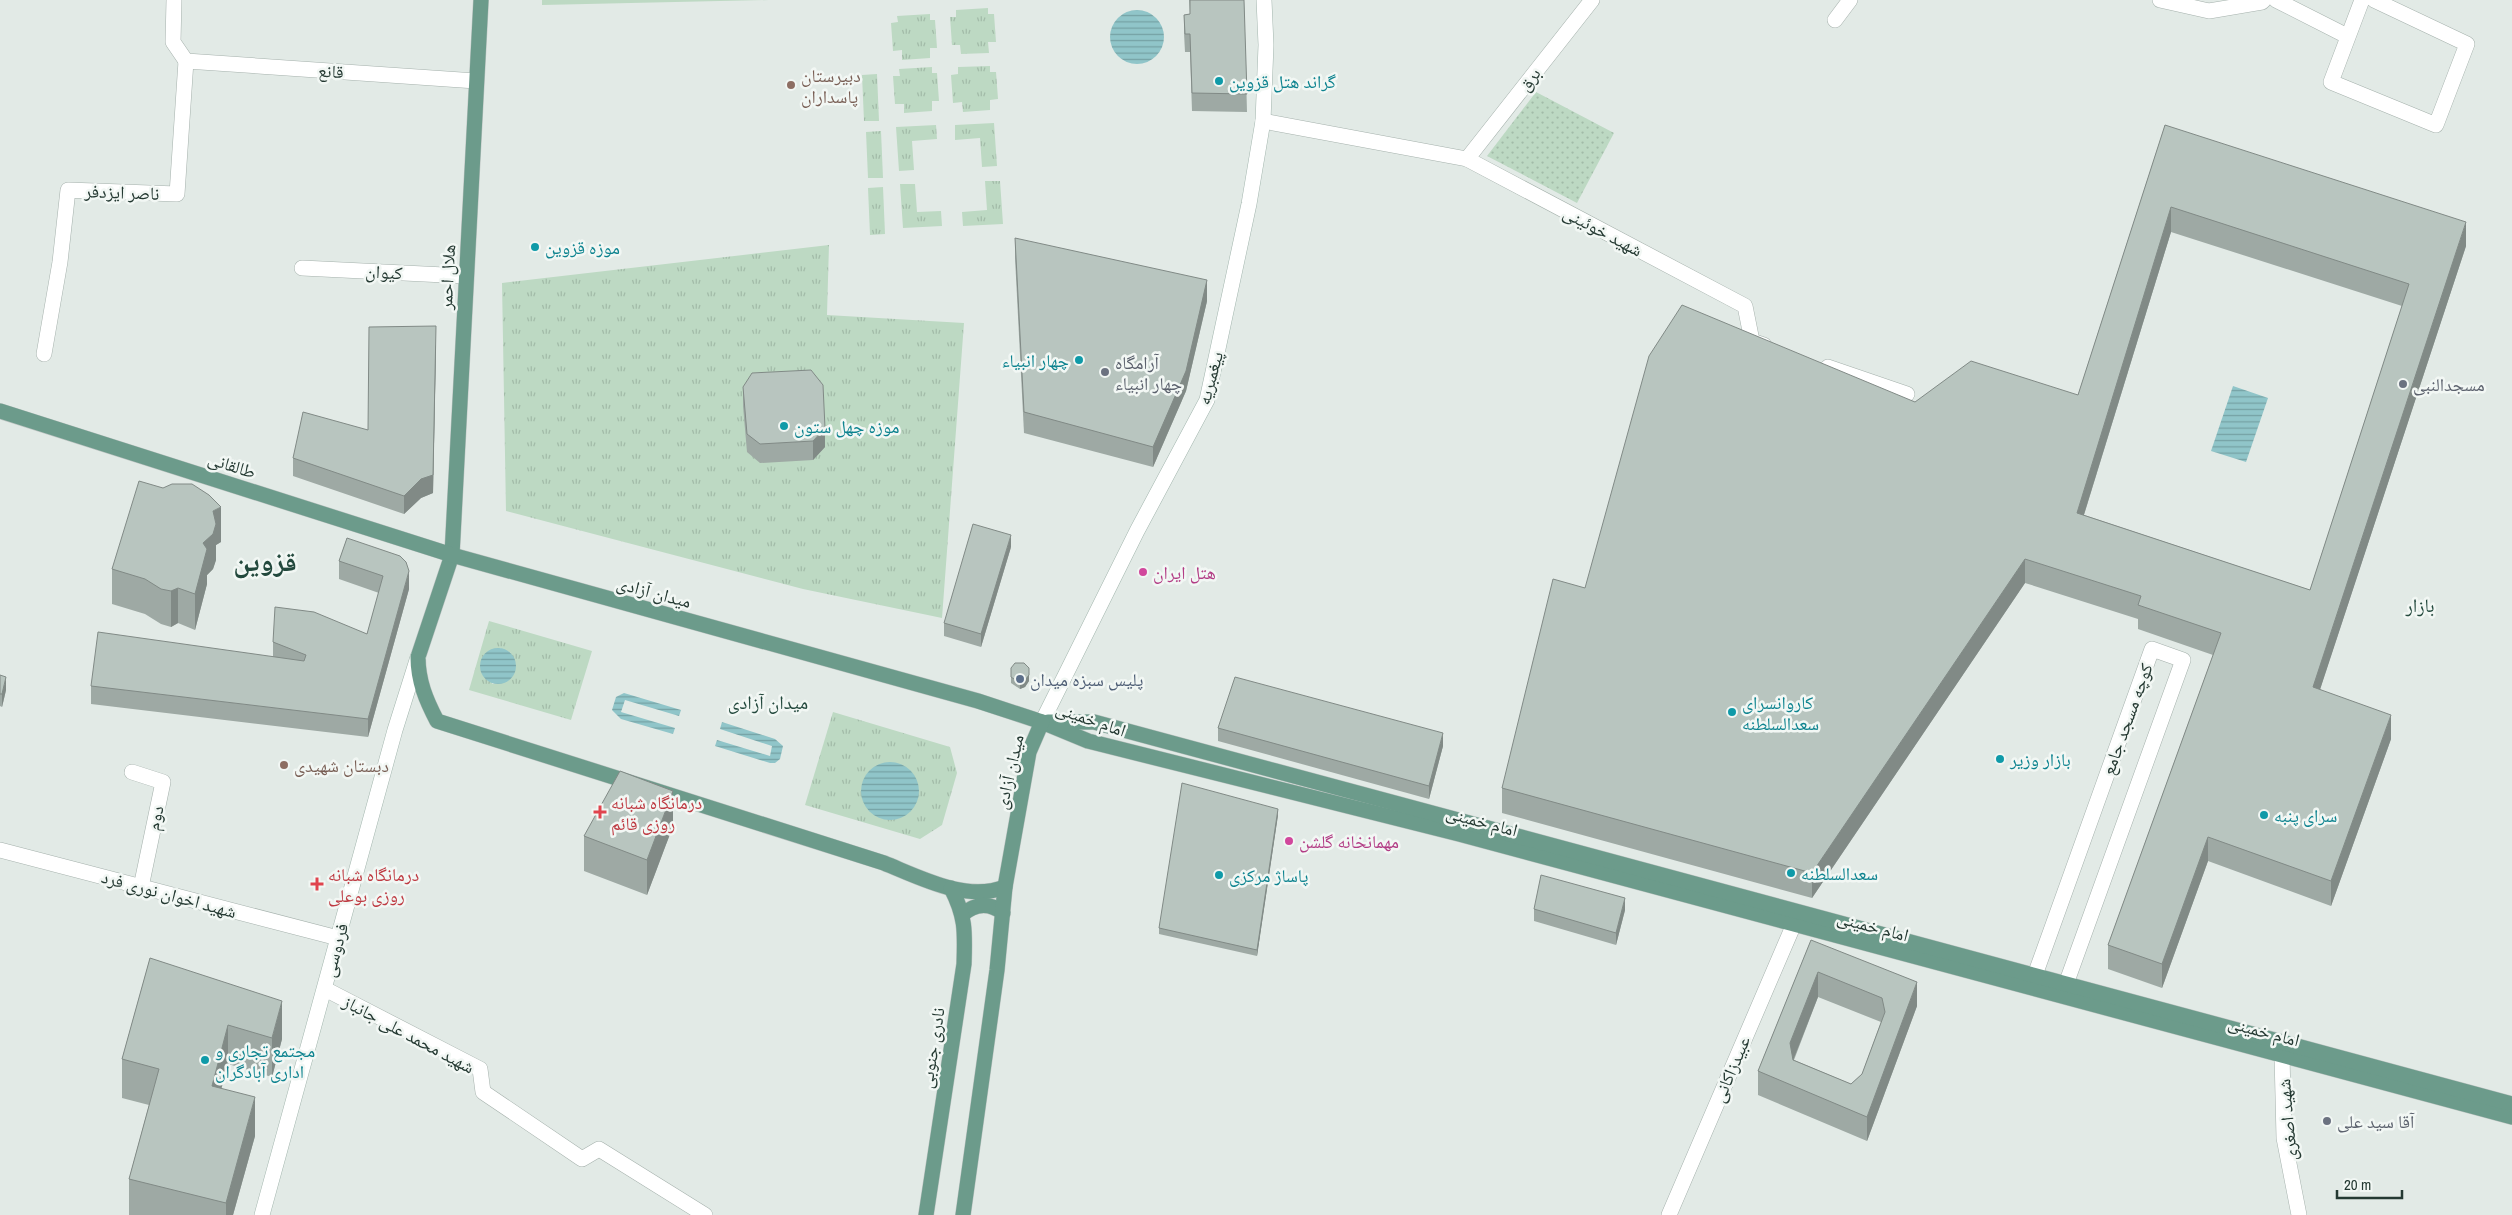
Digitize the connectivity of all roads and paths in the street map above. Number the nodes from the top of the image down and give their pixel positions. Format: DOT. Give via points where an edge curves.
graph roads {
  1 [pos="174,0"];
  2 [pos="481,0"];
  3 [pos="1264,0"];
  4 [pos="1592,0"];
  5 [pos="1850,0"];
  6 [pos="2160,0"];
  7 [pos="2264,0"];
  8 [pos="2276,0"];
  9 [pos="2362,0"];
  10 [pos="2374,0"];
  11 [pos="1835,20"];
  12 [pos="2347,36"];
  13 [pos="186,61"];
  14 [pos="476,81"];
  15 [pos="1263,120"];
  16 [pos="1466,159"];
  17 [pos="302,268"];
  18 [pos="465,276"];
  19 [pos="1779,351"];
  20 [pos="44,354"];
  21 [pos="1816,363"];
  22 [pos="1907,394"];
  23 [pos="0,411"];
  24 [pos="452,555"];
  25 [pos="418,657"];
  26 [pos="1042,722"];
  27 [pos="132,772"];
  28 [pos="1,855"];
  29 [pos="141,887"];
  30 [pos="1005,887"];
  31 [pos="951,888"];
  32 [pos="1003,913"];
  33 [pos="962,915"];
  34 [pos="1794,924"];
  35 [pos="338,938"];
  36 [pos="2035,975"];
  37 [pos="2066,984"];
  38 [pos="325,989"];
  39 [pos="2282,1055"];
  40 [pos="2512,1104"];
  41 [pos="2512,1117"];
  42 [pos="262,1215"];
  43 [pos="705,1215"];
  44 [pos="926,1215"];
  45 [pos="963,1215"];
  46 [pos="1668,1215"];
  47 [pos="2299,1215"];
  1 -- 13 [label="street" via="173,42"];
  2 -- 14 [label="main road, هلال احمر"];
  3 -- 15 [label="street, پیغمبریه"];
  4 -- 16 [label="street, برق"];
  5 -- 11 [label="street"];
  6 -- 7 [label="street" via="2209,11"];
  8 -- 12 [label="street"];
  9 -- 12 [label="street"];
  10 -- 12 [label="street" via="2467,44 2436,125 2331,82"];
  13 -- 14 [label="street, قانع"];
  13 -- 20 [label="street, ناصر ایزدفر" via="177,194 68,190 60,262"];
  14 -- 18 [label="main road, هلال احمر"];
  15 -- 16 [label="street, شهید خوئینی"];
  15 -- 26 [label="street, پیغمبریه" via="1249,204 1207,400 1137,531"];
  16 -- 19 [label="street, شهید خوئینی" via="1745,306 1752,341"];
  17 -- 18 [label="street, کیوان"];
  18 -- 24 [label="main road, هلال احمر"];
  21 -- 22 [label="street"];
  23 -- 24 [label="main road, طالقانی"];
  24 -- 25 [label="main road"];
  24 -- 26 [label="main road, میدان آزادی" via="969,698"];
  25 -- 31 [label="main road" via="422,687 437,721 884,863"];
  25 -- 35 [label="street, فردوسی"];
  26 -- 30 [label="main road, میدان آزادی" via="1029,752"];
  26 -- 34 [label="main road, امام خمینی" via="1088,741 1460,834"];
  26 -- 36 [label="main road, امام خمینی" via="1094,722"];
  27 -- 29 [label="street, دوم" via="163,782"];
  28 -- 29 [label="street, شهید اخوان نوری فرد"];
  29 -- 35 [label="street, شهید اخوان نوری فرد"];
  30 -- 31 [label="main road" via="983,893"];
  30 -- 32 [label="main road"];
  31 -- 33 [label="main road, نادری جنوبی" via="962,908"];
  32 -- 33 [label="main road" via="980,905 973,906"];
  32 -- 45 [label="main road"];
  33 -- 44 [label="main road, نادری جنوبی" via="964,964"];
  34 -- 39 [label="main road, امام خمینی"];
  34 -- 46 [label="street, عبیدزاکانی"];
  35 -- 38 [label="street, فردوسی"];
  36 -- 37 [label="main road, امام خمینی"];
  36 -- 37 [label="street, کوچه مسجد جامع" via="2152,649 2183,660"];
  37 -- 40 [label="main road, امام خمینی"];
  38 -- 42 [label="street, فردوسی"];
  38 -- 43 [label="street, شهید محمد علی جانباز" via="480,1068 483,1092 582,1159 599,1149"];
  39 -- 41 [label="main road, امام خمینی"];
  39 -- 47 [label="street, شهید اصغری" via="2284,1138"];
}
